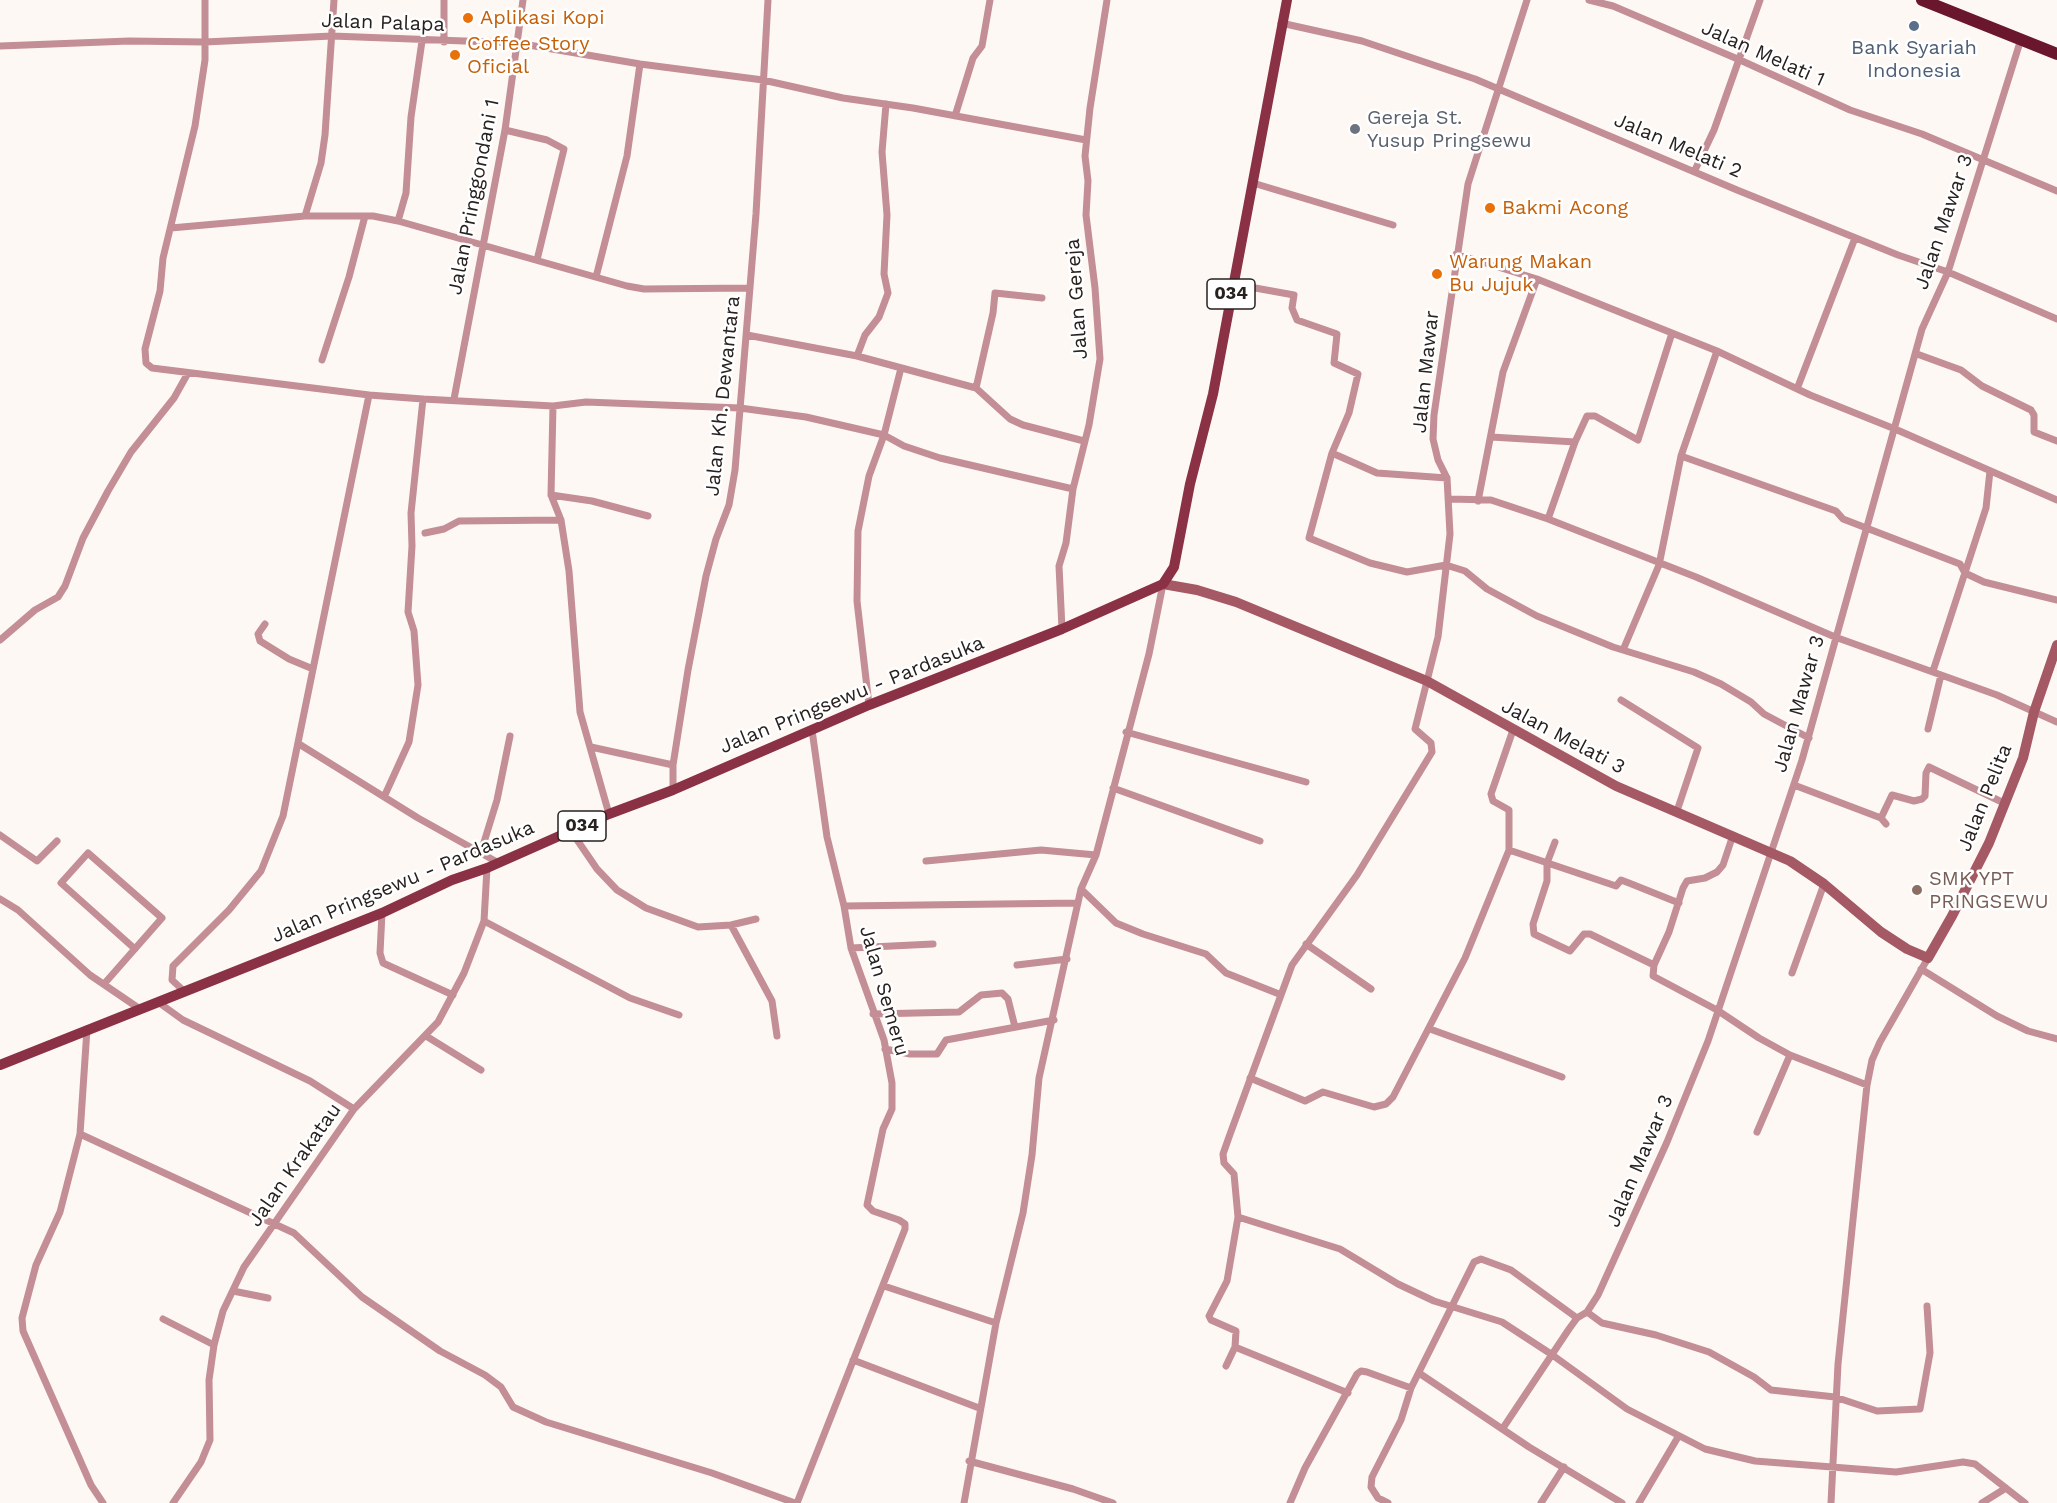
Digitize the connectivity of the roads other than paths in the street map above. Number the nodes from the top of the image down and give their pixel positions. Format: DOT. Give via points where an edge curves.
graph roads {
  1 [pos="206,0"];
  2 [pos="334,0"];
  3 [pos="444,0"];
  4 [pos="523,0"];
  5 [pos="768,0"];
  6 [pos="990,0"];
  7 [pos="1107,0"];
  8 [pos="1287,0"];
  9 [pos="1527,0"];
  10 [pos="1589,0"];
  11 [pos="1760,0"];
  12 [pos="1922,0"];
  13 [pos="1281,22"];
  14 [pos="332,36"];
  15 [pos="2021,39"];
  16 [pos="422,41"];
  17 [pos="205,42"];
  18 [pos="444,42"];
  19 [pos="517,43"];
  20 [pos="0,46"];
  21 [pos="2057,54"];
  22 [pos="1740,60"];
  23 [pos="640,64"];
  24 [pos="763,80"];
  25 [pos="1498,89"];
  26 [pos="886,104"];
  27 [pos="955,116"];
  28 [pos="505,130"];
  29 [pos="1086,140"];
  30 [pos="1983,158"];
  31 [pos="1695,171"];
  32 [pos="1253,183"];
  33 [pos="2057,191"];
  34 [pos="304,216"];
  35 [pos="365,216"];
  36 [pos="398,220"];
  37 [pos="1393,225"];
  38 [pos="171,228"];
  39 [pos="1855,238"];
  40 [pos="481,244"];
  41 [pos="1456,254"];
  42 [pos="537,260"];
  43 [pos="1948,272"];
  44 [pos="596,277"];
  45 [pos="1537,279"];
  46 [pos="1233,284"];
  47 [pos="750,288"];
  48 [pos="1042,298"];
  49 [pos="2057,319"];
  50 [pos="1672,333"];
  51 [pos="747,335"];
  52 [pos="1717,351"];
  53 [pos="1917,354"];
  54 [pos="857,356"];
  55 [pos="322,360"];
  56 [pos="901,368"];
  57 [pos="188,373"];
  58 [pos="976,388"];
  59 [pos="1797,389"];
  60 [pos="369,395"];
  61 [pos="423,399"];
  62 [pos="454,399"];
  63 [pos="553,406"];
  64 [pos="741,408"];
  65 [pos="1894,429"];
  66 [pos="884,435"];
  67 [pos="1491,437"];
  68 [pos="1084,441"];
  69 [pos="2057,441"];
  70 [pos="1575,442"];
  71 [pos="1332,453"];
  72 [pos="1681,456"];
  73 [pos="1990,471"];
  74 [pos="1447,478"];
  75 [pos="1073,489"];
  76 [pos="551,495"];
  77 [pos="1450,499"];
  78 [pos="2057,500"];
  79 [pos="1478,501"];
  80 [pos="648,516"];
  81 [pos="1548,519"];
  82 [pos="561,520"];
  83 [pos="1868,529"];
  84 [pos="425,533"];
  85 [pos="1446,565"];
  86 [pos="1659,565"];
  87 [pos="1965,573"];
  88 [pos="1162,584"];
  89 [pos="2057,600"];
  90 [pos="265,624"];
  91 [pos="1062,629"];
  92 [pos="1835,637"];
  93 [pos="0,640"];
  94 [pos="2057,645"];
  95 [pos="1623,650"];
  96 [pos="313,669"];
  97 [pos="1933,671"];
  98 [pos="1941,675"];
  99 [pos="1427,681"];
  100 [pos="1621,700"];
  101 [pos="869,705"];
  102 [pos="2034,712"];
  103 [pos="2057,722"];
  104 [pos="1928,729"];
  105 [pos="812,730"];
  106 [pos="1513,730"];
  107 [pos="1126,732"];
  108 [pos="510,736"];
  109 [pos="1809,738"];
  110 [pos="299,744"];
  111 [pos="591,747"];
  112 [pos="673,765"];
  113 [pos="1306,782"];
  114 [pos="1794,785"];
  115 [pos="1113,788"];
  116 [pos="673,790"];
  117 [pos="384,797"];
  118 [pos="2004,803"];
  119 [pos="1677,811"];
  120 [pos="609,813"];
  121 [pos="571,831"];
  122 [pos="0,835"];
  123 [pos="1732,835"];
  124 [pos="57,841"];
  125 [pos="1260,841"];
  126 [pos="1555,842"];
  127 [pos="1509,850"];
  128 [pos="481,852"];
  129 [pos="1771,853"];
  130 [pos="1096,855"];
  131 [pos="926,861"];
  132 [pos="497,862"];
  133 [pos="1547,863"];
  134 [pos="487,868"];
  135 [pos="1824,884"];
  136 [pos="1081,888"];
  137 [pos="0,899"];
  138 [pos="1078,903"];
  139 [pos="1679,903"];
  140 [pos="844,906"];
  141 [pos="382,913"];
  142 [pos="756,919"];
  143 [pos="484,921"];
  144 [pos="731,925"];
  145 [pos="933,944"];
  146 [pos="1306,944"];
  147 [pos="851,948"];
  148 [pos="135,949"];
  149 [pos="1928,958"];
  150 [pos="1067,959"];
  151 [pos="1017,965"];
  152 [pos="1654,965"];
  153 [pos="1921,969"];
  154 [pos="1792,973"];
  155 [pos="104,984"];
  156 [pos="1371,989"];
  157 [pos="184,992"];
  158 [pos="1279,994"];
  159 [pos="453,995"];
  160 [pos="158,1002"];
  161 [pos="140,1009"];
  162 [pos="1718,1010"];
  163 [pos="873,1014"];
  164 [pos="679,1015"];
  165 [pos="1054,1020"];
  166 [pos="1015,1027"];
  167 [pos="87,1029"];
  168 [pos="1430,1029"];
  169 [pos="426,1036"];
  170 [pos="777,1036"];
  171 [pos="2057,1039"];
  172 [pos="885,1049"];
  173 [pos="1790,1055"];
  174 [pos="0,1065"];
  175 [pos="480,1070"];
  176 [pos="1562,1077"];
  177 [pos="1250,1078"];
  178 [pos="1867,1084"];
  179 [pos="354,1109"];
  180 [pos="1757,1132"];
  181 [pos="80,1134"];
  182 [pos="1238,1217"];
  183 [pos="274,1223"];
  184 [pos="884,1286"];
  185 [pos="233,1291"];
  186 [pos="268,1298"];
  187 [pos="1927,1306"];
  188 [pos="1451,1307"];
  189 [pos="1587,1312"];
  190 [pos="1577,1318"];
  191 [pos="163,1319"];
  192 [pos="996,1323"];
  193 [pos="214,1345"];
  194 [pos="1235,1347"];
  195 [pos="1551,1354"];
  196 [pos="853,1360"];
  197 [pos="1226,1366"];
  198 [pos="1419,1373"];
  199 [pos="1411,1388"];
  200 [pos="1348,1393"];
  201 [pos="1835,1397"];
  202 [pos="979,1408"];
  203 [pos="1503,1428"];
  204 [pos="1678,1437"];
  205 [pos="969,1461"];
  206 [pos="1834,1466"];
  207 [pos="1564,1467"];
  208 [pos="2006,1488"];
  209 [pos="103,1503"];
  210 [pos="173,1503"];
  211 [pos="796,1503"];
  212 [pos="964,1503"];
  213 [pos="1113,1503"];
  214 [pos="1290,1503"];
  215 [pos="1388,1503"];
  216 [pos="1541,1503"];
  217 [pos="1622,1503"];
  218 [pos="1639,1503"];
  219 [pos="1831,1503"];
  220 [pos="1982,1503"];
  221 [pos="2025,1503"];
  1 -- 17 [label="street"];
  2 -- 14 [label="street"];
  3 -- 18 [label="street"];
  4 -- 19 [label="street, Jalan Pringgondani 1"];
  5 -- 24 [label="street, Jalan Kh. Dewantara"];
  6 -- 27 [label="street" via="982,46 973,58"];
  7 -- 29 [label="street, Jalan Gereja"];
  8 -- 13 [label="main road, 034"];
  9 -- 25 [label="street, Jalan Mawar"];
  10 -- 22 [label="street, Jalan Melati 1" via="1613,6"];
  11 -- 22 [label="street"];
  12 -- 15 [label="highway"];
  13 -- 25 [label="street, Jalan Melati 2" via="1362,40"];
  13 -- 32 [label="main road, 034"];
  14 -- 16 [label="street, Jalan Palapa"];
  14 -- 17 [label="street, Jalan Palapa"];
  14 -- 34 [label="street" via="321,163"];
  15 -- 21 [label="highway"];
  15 -- 30 [label="street, Jalan Mawar 3"];
  16 -- 18 [label="street, Jalan Palapa"];
  16 -- 36 [label="street" via="406,193"];
  17 -- 20 [label="street, Jalan Palapa"];
  17 -- 38 [label="street" via="195,126"];
  18 -- 19 [label="street, Jalan Palapa"];
  19 -- 23 [label="street, Jalan Palapa"];
  19 -- 28 [label="street, Jalan Pringgondani 1"];
  22 -- 30 [label="street, Jalan Melati 1" via="1850,110"];
  22 -- 31 [label="street"];
  23 -- 24 [label="street, Jalan Palapa"];
  23 -- 44 [label="street" via="627,156"];
  24 -- 26 [label="street, Jalan Palapa"];
  24 -- 47 [label="street, Jalan Kh. Dewantara"];
  25 -- 31 [label="street, Jalan Melati 2"];
  25 -- 41 [label="street, Jalan Mawar" via="1468,184"];
  26 -- 27 [label="street, Jalan Palapa"];
  26 -- 54 [label="street" via="882,152 888,293"];
  27 -- 29 [label="street, Jalan Palapa"];
  28 -- 40 [label="street, Jalan Pringgondani 1"];
  28 -- 42 [label="street" via="547,140 564,149"];
  29 -- 68 [label="street, Jalan Gereja" via="1086,215 1100,358"];
  30 -- 33 [label="street, Jalan Melati 1"];
  30 -- 43 [label="street, Jalan Mawar 3"];
  31 -- 39 [label="street, Jalan Melati 2"];
  32 -- 37 [label="street"];
  32 -- 46 [label="main road, 034"];
  34 -- 35 [label="street"];
  34 -- 38 [label="street"];
  35 -- 36 [label="street"];
  35 -- 55 [label="street"];
  36 -- 40 [label="street"];
  38 -- 57 [label="street" via="145,349 146,363 161,370"];
  39 -- 43 [label="street, Jalan Melati 2"];
  39 -- 59 [label="street"];
  40 -- 42 [label="street"];
  40 -- 62 [label="street, Jalan Pringgondani 1"];
  41 -- 45 [label="street"];
  41 -- 74 [label="street, Jalan Mawar" via="1433,439"];
  42 -- 44 [label="street"];
  43 -- 49 [label="street, Jalan Melati 2"];
  43 -- 53 [label="street, Jalan Mawar 3" via="1922,329"];
  44 -- 47 [label="street" via="644,289"];
  45 -- 50 [label="street"];
  45 -- 67 [label="street" via="1503,372"];
  46 -- 71 [label="street" via="1294,295 1292,308 1297,320 1337,334 1334,363 1358,374 1349,413"];
  46 -- 88 [label="main road, 034" via="1174,567"];
  47 -- 51 [label="street, Jalan Kh. Dewantara"];
  48 -- 58 [label="street" via="995,292"];
  50 -- 52 [label="street"];
  50 -- 70 [label="street" via="1638,440 1587,416"];
  51 -- 54 [label="street"];
  51 -- 64 [label="street, Jalan Kh. Dewantara" via="740,382"];
  52 -- 59 [label="street"];
  52 -- 72 [label="street"];
  53 -- 65 [label="street, Jalan Mawar 3"];
  53 -- 69 [label="street" via="1961,370 1982,386 2031,410 2034,432"];
  54 -- 56 [label="street"];
  56 -- 58 [label="street"];
  56 -- 66 [label="street"];
  57 -- 60 [label="street"];
  57 -- 93 [label="street" via="108,491 87,528 66,586 58,597 35,610"];
  58 -- 68 [label="street" via="1010,419"];
  59 -- 65 [label="street"];
  60 -- 61 [label="street"];
  60 -- 96 [label="street"];
  61 -- 62 [label="street"];
  61 -- 117 [label="street" via="411,513 408,612 414,631 418,685 409,742"];
  62 -- 63 [label="street"];
  63 -- 64 [label="street" via="586,402"];
  63 -- 76 [label="street"];
  64 -- 66 [label="street" via="806,417"];
  64 -- 112 [label="street, Jalan Kh. Dewantara" via="732,488 706,576"];
  65 -- 73 [label="street"];
  65 -- 83 [label="street, Jalan Mawar 3"];
  66 -- 75 [label="street" via="940,458"];
  66 -- 101 [label="street" via="868,476 858,531 857,601"];
  67 -- 70 [label="street"];
  67 -- 79 [label="street"];
  68 -- 75 [label="street, Jalan Gereja"];
  70 -- 81 [label="street"];
  71 -- 74 [label="street" via="1377,473"];
  71 -- 85 [label="street" via="1308,538 1370,563 1407,572"];
  72 -- 83 [label="street" via="1833,510 1841,518"];
  72 -- 86 [label="street"];
  73 -- 78 [label="street"];
  73 -- 87 [label="street" via="1986,508"];
  74 -- 77 [label="street, Jalan Mawar"];
  75 -- 91 [label="street, Jalan Gereja" via="1059,566"];
  76 -- 80 [label="street"];
  76 -- 82 [label="street"];
  77 -- 79 [label="street"];
  77 -- 85 [label="street, Jalan Mawar"];
  79 -- 81 [label="street" via="1491,500"];
  81 -- 86 [label="street"];
  82 -- 84 [label="street" via="459,521"];
  82 -- 111 [label="street" via="580,712"];
  83 -- 87 [label="street" via="1960,564"];
  83 -- 92 [label="street, Jalan Mawar 3"];
  85 -- 95 [label="street" via="1465,571 1509,602"];
  85 -- 99 [label="street, Jalan Mawar" via="1438,637"];
  86 -- 92 [label="street"];
  86 -- 95 [label="street"];
  87 -- 89 [label="street" via="1984,582"];
  87 -- 97 [label="street"];
  88 -- 91 [label="main road, Jalan Pringsewu - Pardasuka / 034"];
  88 -- 99 [label="street, Jalan Melati 3" via="1236,602"];
  88 -- 107 [label="street" via="1149,654"];
  90 -- 96 [label="street" via="258,634 260,641"];
  91 -- 101 [label="main road, Jalan Pringsewu - Pardasuka / 034"];
  92 -- 97 [label="street"];
  92 -- 109 [label="street, Jalan Mawar 3"];
  94 -- 102 [label="street, Jalan Pelita"];
  95 -- 109 [label="street" via="1721,684 1771,719"];
  96 -- 110 [label="street"];
  97 -- 98 [label="street"];
  98 -- 102 [label="street"];
  98 -- 104 [label="street"];
  99 -- 106 [label="street, Jalan Melati 3"];
  99 -- 146 [label="street, Jalan Mawar" via="1415,729 1431,743 1432,752 1357,875"];
  100 -- 119 [label="street" via="1698,748"];
  101 -- 105 [label="main road, Jalan Pringsewu - Pardasuka / 034"];
  102 -- 103 [label="street"];
  102 -- 118 [label="street, Jalan Pelita" via="2023,758"];
  105 -- 116 [label="main road, Jalan Pringsewu - Pardasuka / 034"];
  105 -- 140 [label="street, Jalan Semeru" via="827,837"];
  106 -- 119 [label="street, Jalan Melati 3" via="1616,786"];
  106 -- 127 [label="street" via="1491,794 1493,801 1509,810"];
  107 -- 113 [label="street"];
  107 -- 115 [label="street"];
  108 -- 128 [label="street"];
  109 -- 114 [label="street, Jalan Mawar 3"];
  110 -- 117 [label="street"];
  110 -- 157 [label="street" via="284,816 261,871 230,910 173,966 172,980"];
  111 -- 112 [label="street"];
  111 -- 120 [label="street"];
  112 -- 116 [label="street, Jalan Kh. Dewantara"];
  114 -- 118 [label="street" via="1884,821 1892,795 1914,801 1922,799 1929,767"];
  114 -- 129 [label="street, Jalan Mawar 3"];
  115 -- 125 [label="street"];
  115 -- 130 [label="street"];
  116 -- 120 [label="main road, Jalan Pringsewu - Pardasuka / 034"];
  117 -- 128 [label="street"];
  118 -- 149 [label="street, Jalan Pelita" via="1989,843"];
  119 -- 123 [label="street, Jalan Melati 3"];
  120 -- 121 [label="main road, Jalan Pringsewu - Pardasuka / 034"];
  121 -- 132 [label="main road, Jalan Pringsewu - Pardasuka / 034"];
  121 -- 144 [label="street" via="610,883 646,908 698,927"];
  122 -- 124 [label="street" via="37,861"];
  123 -- 129 [label="street, Jalan Melati 3"];
  123 -- 139 [label="street" via="1723,865 1705,878 1687,881"];
  126 -- 133 [label="street"];
  127 -- 133 [label="street"];
  127 -- 168 [label="street" via="1465,958"];
  128 -- 132 [label="street"];
  129 -- 135 [label="street, Jalan Melati 3" via="1791,861"];
  129 -- 162 [label="street, Jalan Mawar 3"];
  130 -- 131 [label="street" via="1041,850"];
  130 -- 136 [label="street"];
  132 -- 134 [label="main road, Jalan Pringsewu - Pardasuka / 034"];
  133 -- 139 [label="street" via="1616,886 1622,880 1629,882"];
  133 -- 152 [label="street" via="1547,881 1533,924 1534,934 1570,951 1584,934 1590,934"];
  134 -- 141 [label="main road, Jalan Pringsewu - Pardasuka / 034"];
  134 -- 143 [label="street, Jalan Krakatau"];
  135 -- 149 [label="street, Jalan Melati 3" via="1881,932"];
  135 -- 154 [label="street"];
  136 -- 138 [label="street"];
  136 -- 158 [label="street" via="1116,923 1206,954 1226,973"];
  137 -- 155 [label="street"];
  138 -- 140 [label="street"];
  138 -- 150 [label="street"];
  139 -- 152 [label="street"];
  140 -- 147 [label="street, Jalan Semeru"];
  141 -- 157 [label="main road, Jalan Pringsewu - Pardasuka / 034"];
  141 -- 159 [label="street" via="383,963"];
  142 -- 144 [label="street"];
  143 -- 159 [label="street, Jalan Krakatau"];
  143 -- 164 [label="street" via="630,998"];
  144 -- 170 [label="street" via="772,1001"];
  145 -- 147 [label="street"];
  146 -- 156 [label="street"];
  146 -- 158 [label="street"];
  147 -- 163 [label="street, Jalan Semeru"];
  148 -- 148 [label="street" via="162,918 88,853 60,883"];
  148 -- 155 [label="street"];
  149 -- 153 [label="street"];
  150 -- 151 [label="street"];
  150 -- 165 [label="street"];
  152 -- 162 [label="street" via="1653,976"];
  153 -- 171 [label="street" via="1997,1016"];
  153 -- 178 [label="street" via="1880,1042"];
  155 -- 161 [label="street"];
  157 -- 160 [label="main road, Jalan Pringsewu - Pardasuka / 034"];
  158 -- 177 [label="street"];
  159 -- 169 [label="street, Jalan Krakatau"];
  160 -- 161 [label="main road, Jalan Pringsewu - Pardasuka / 034"];
  160 -- 179 [label="street" via="183,1020 310,1081"];
  161 -- 167 [label="main road, Jalan Pringsewu - Pardasuka / 034"];
  162 -- 173 [label="street"];
  162 -- 189 [label="street, Jalan Mawar 3" via="1613,1268"];
  163 -- 166 [label="street" via="959,1012 981,995 1002,993 1008,999"];
  163 -- 172 [label="street, Jalan Semeru"];
  165 -- 166 [label="street"];
  165 -- 192 [label="street" via="1039,1078 1023,1213"];
  166 -- 172 [label="street" via="946,1040 937,1054"];
  167 -- 174 [label="main road, Jalan Pringsewu - Pardasuka / 034"];
  167 -- 181 [label="street"];
  168 -- 176 [label="street"];
  168 -- 177 [label="street" via="1393,1098 1386,1104 1368,1107 1323,1092 1311,1100 1300,1100"];
  169 -- 175 [label="street"];
  169 -- 179 [label="street, Jalan Krakatau"];
  172 -- 184 [label="street, Jalan Semeru" via="892,1083 892,1109 883,1129 867,1204 873,1211 900,1220 905,1229"];
  173 -- 178 [label="street"];
  173 -- 180 [label="street"];
  177 -- 182 [label="street" via="1223,1154 1224,1163 1234,1174"];
  178 -- 201 [label="street"];
  179 -- 183 [label="street, Jalan Krakatau"];
  181 -- 183 [label="street"];
  181 -- 209 [label="street" via="60,1212 36,1265 22,1318 23,1330 76,1452"];
  182 -- 188 [label="street" via="1340,1249 1398,1284"];
  182 -- 194 [label="street" via="1227,1281 1209,1316 1210,1320 1236,1331"];
  183 -- 185 [label="street, Jalan Krakatau"];
  183 -- 211 [label="street" via="311,1247 362,1297 501,1387 513,1407 546,1422"];
  184 -- 192 [label="street"];
  184 -- 196 [label="street, Jalan Semeru"];
  185 -- 186 [label="street"];
  185 -- 193 [label="street, Jalan Krakatau"];
  187 -- 201 [label="street" via="1930,1353 1920,1409 1877,1411"];
  188 -- 190 [label="street" via="1473,1262 1481,1259 1511,1270"];
  188 -- 195 [label="street" via="1502,1322"];
  188 -- 198 [label="street"];
  189 -- 190 [label="street, Jalan Mawar 3"];
  189 -- 201 [label="street" via="1602,1323 1709,1352 1771,1390"];
  190 -- 195 [label="street, Jalan Mawar 3"];
  191 -- 193 [label="street"];
  192 -- 202 [label="street"];
  193 -- 210 [label="street, Jalan Krakatau" via="209,1380 210,1440 201,1462"];
  194 -- 197 [label="street"];
  194 -- 200 [label="street"];
  195 -- 203 [label="street, Jalan Mawar 3"];
  195 -- 204 [label="street" via="1627,1409"];
  196 -- 202 [label="street"];
  196 -- 211 [label="street, Jalan Semeru"];
  198 -- 199 [label="street"];
  198 -- 203 [label="street"];
  199 -- 200 [label="street" via="1361,1371"];
  199 -- 215 [label="street" via="1401,1420 1372,1477 1371,1487 1378,1498"];
  200 -- 214 [label="street" via="1315,1449"];
  201 -- 206 [label="street"];
  202 -- 205 [label="street"];
  203 -- 207 [label="street"];
  204 -- 206 [label="street" via="1755,1461"];
  204 -- 218 [label="street"];
  205 -- 212 [label="street"];
  205 -- 213 [label="street"];
  206 -- 208 [label="street" via="1896,1472 1964,1462 1974,1464"];
  206 -- 219 [label="street"];
  207 -- 216 [label="street"];
  207 -- 217 [label="street"];
  208 -- 220 [label="street"];
  208 -- 221 [label="street"];
}
